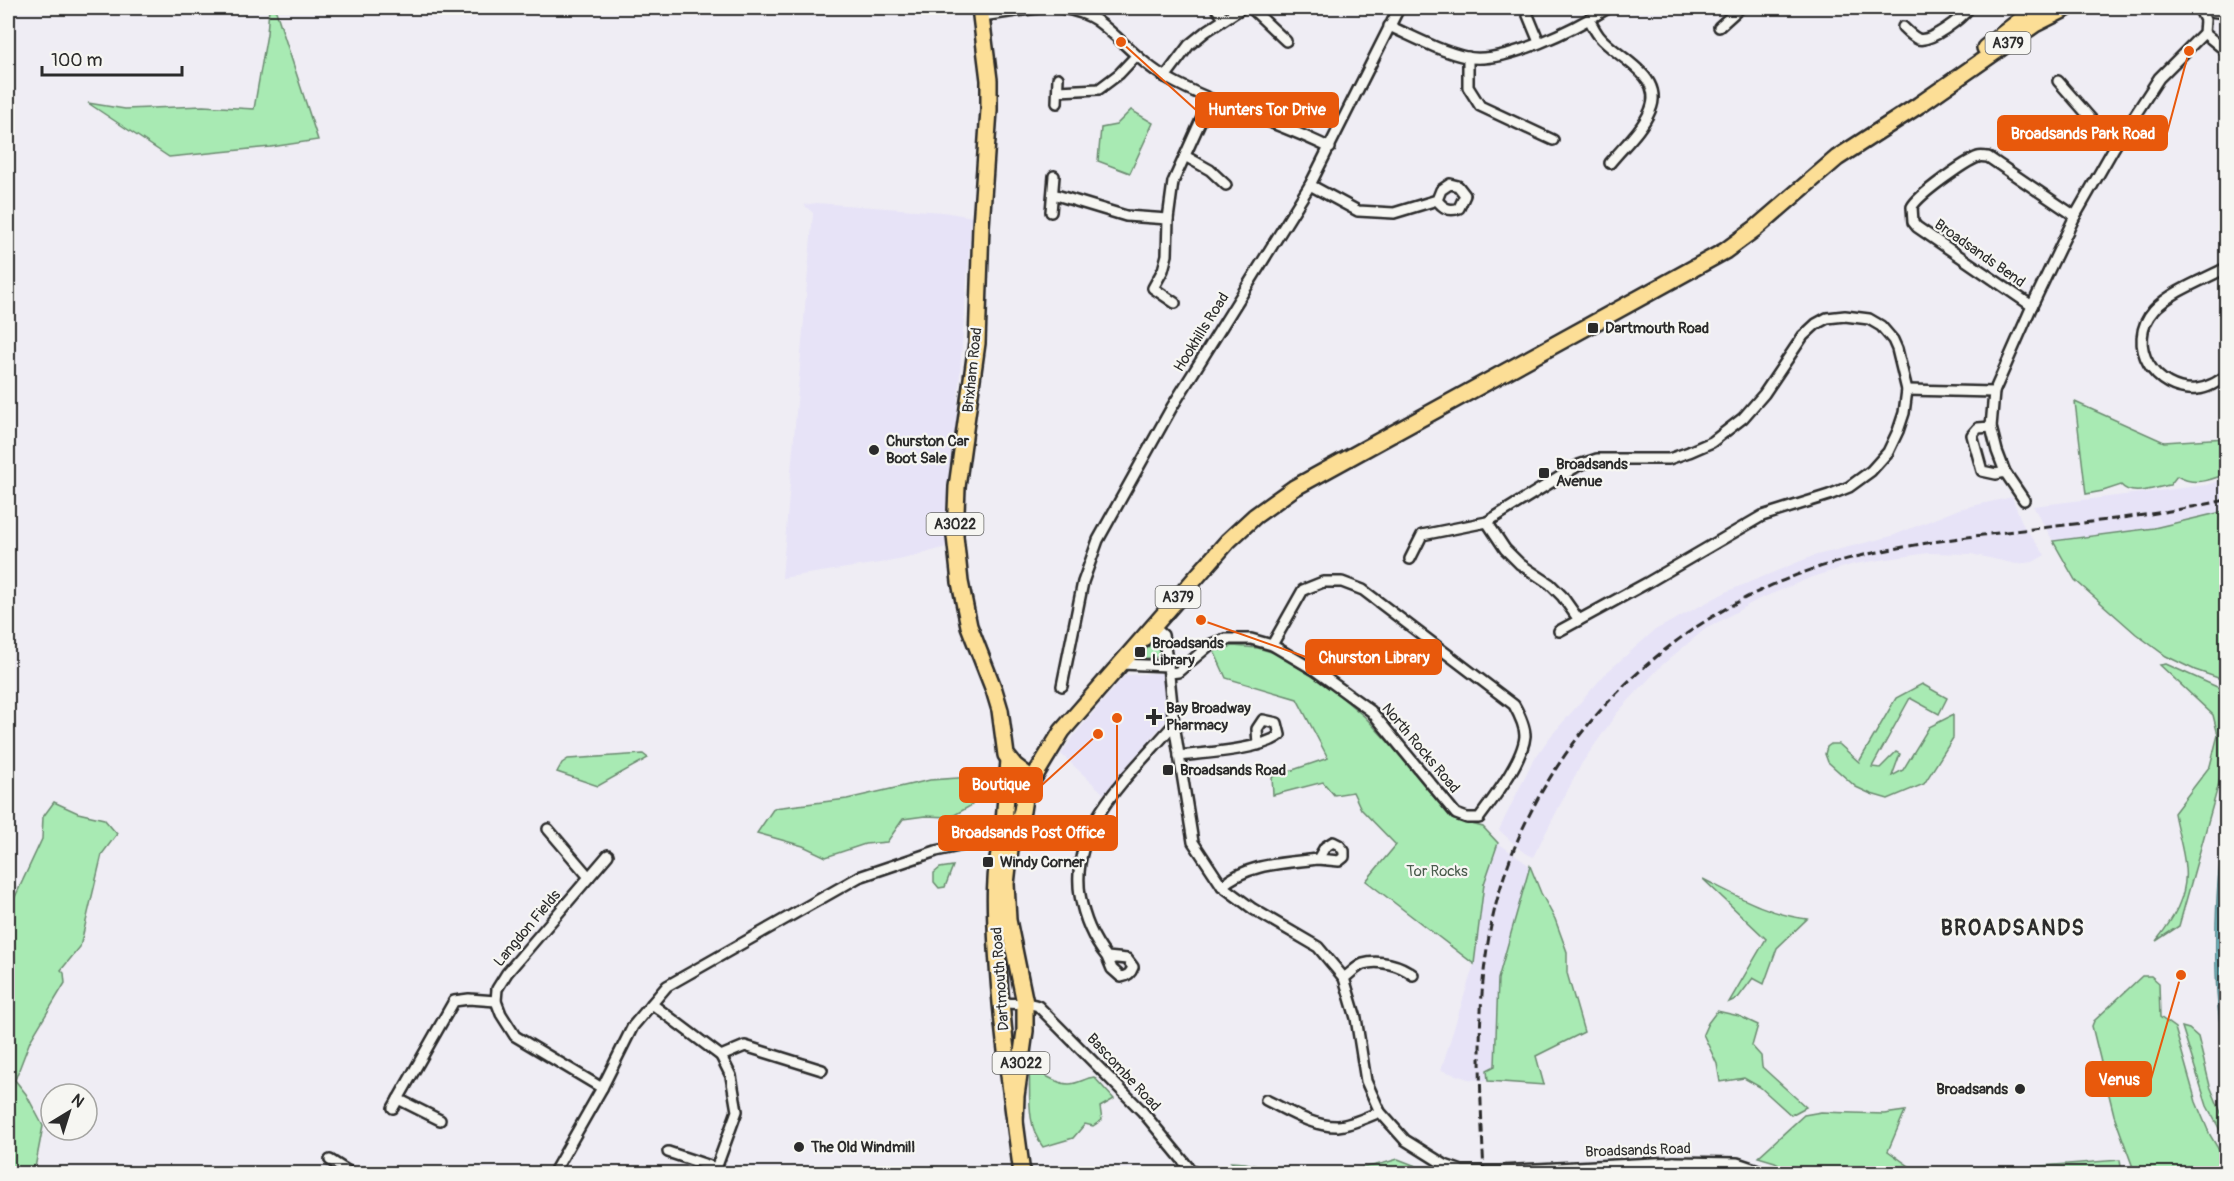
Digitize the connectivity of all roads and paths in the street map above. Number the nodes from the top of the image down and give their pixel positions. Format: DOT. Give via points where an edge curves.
graph roads {
  1 [pos="1037,8"];
  2 [pos="1062,8"];
  3 [pos="1216,8"];
  4 [pos="1242,8"];
  5 [pos="1251,8"];
  6 [pos="1400,8"];
  7 [pos="1525,8"];
  8 [pos="1608,8"];
  9 [pos="1740,8"];
  10 [pos="1969,8"];
  11 [pos="2036,8"];
  12 [pos="2067,8"];
  13 [pos="2200,9"];
  14 [pos="981,12"];
  15 [pos="2226,13"];
  16 [pos="1224,18"];
  17 [pos="1589,19"];
  18 [pos="1389,26"];
  19 [pos="1719,27"];
  20 [pos="1903,27"];
  21 [pos="2204,33"];
  22 [pos="1286,41"];
  23 [pos="1539,42"];
  24 [pos="2226,51"];
  25 [pos="1136,56"];
  26 [pos="1468,57"];
  27 [pos="1165,77"];
  28 [pos="1058,78"];
  29 [pos="2058,81"];
  30 [pos="1951,82"];
  31 [pos="1058,91"];
  32 [pos="1210,100"];
  33 [pos="1057,103"];
  34 [pos="1553,140"];
  35 [pos="2115,146"];
  36 [pos="1330,148"];
  37 [pos="1185,156"];
  38 [pos="1610,163"];
  39 [pos="1054,176"];
  40 [pos="1310,184"];
  41 [pos="1226,185"];
  42 [pos="1053,194"];
  43 [pos="1437,200"];
  44 [pos="1051,212"];
  45 [pos="2075,216"];
  46 [pos="1168,219"];
  47 [pos="2226,268"];
  48 [pos="1143,283"];
  49 [pos="1153,288"];
  50 [pos="1175,303"];
  51 [pos="2032,306"];
  52 [pos="2226,376"];
  53 [pos="1907,390"];
  54 [pos="1994,392"];
  55 [pos="1991,427"];
  56 [pos="2005,472"];
  57 [pos="2024,500"];
  58 [pos="1487,522"];
  59 [pos="1410,559"];
  60 [pos="1579,620"];
  61 [pos="1152,626"];
  62 [pos="1558,631"];
  63 [pos="1272,645"];
  64 [pos="1120,664"];
  65 [pos="1169,670"];
  66 [pos="1062,686"];
  67 [pos="1174,723"];
  68 [pos="1258,745"];
  69 [pos="1179,756"];
  70 [pos="1009,760"];
  71 [pos="1028,786"];
  72 [pos="548,829"];
  73 [pos="1006,838"];
  74 [pos="608,855"];
  75 [pos="1318,859"];
  76 [pos="589,877"];
  77 [pos="1222,886"];
  78 [pos="1107,957"];
  79 [pos="1413,975"];
  80 [pos="1344,978"];
  81 [pos="496,1001"];
  82 [pos="1000,1001"];
  83 [pos="1025,1003"];
  84 [pos="652,1004"];
  85 [pos="722,1056"];
  86 [pos="822,1070"];
  87 [pos="602,1088"];
  88 [pos="398,1099"];
  89 [pos="1266,1100"];
  90 [pos="393,1108"];
  91 [pos="1380,1112"];
  92 [pos="440,1120"];
  93 [pos="1015,1123"];
  94 [pos="668,1152"];
  95 [pos="330,1160"];
  96 [pos="1674,1162"];
  97 [pos="1635,1165"];
  98 [pos="715,1171"];
  99 [pos="352,1173"];
  100 [pos="553,1173"];
  101 [pos="1022,1173"];
  102 [pos="1194,1173"];
  103 [pos="1643,1173"];
  104 [pos="1665,1173"];
  105 [pos="1770,1173"];
  1 -- 14 [label="street"];
  2 -- 25 [label="street" via="1094,19"];
  3 -- 16 [label="street"];
  4 -- 16 [label="street"];
  5 -- 22 [label="street"];
  6 -- 18 [label="street, Hookhills Road"];
  7 -- 23 [label="street"];
  8 -- 17 [label="street"];
  9 -- 19 [label="street"];
  10 -- 20 [label="street" via="1925,40 1917,39"];
  11 -- 30 [label="main road, A379"];
  12 -- 30 [label="main road, A379" via="2035,24"];
  13 -- 15 [label="street"];
  13 -- 21 [label="street" via="2205,20"];
  14 -- 70 [label="main road, Brixham Road / A3022" via="989,110 976,343 957,487 955,536 969,626 1000,710"];
  16 -- 27 [label="street" via="1189,45"];
  17 -- 23 [label="street"];
  17 -- 38 [label="street" via="1599,36 1644,75 1652,95 1651,110"];
  18 -- 26 [label="street"];
  18 -- 36 [label="street, Hookhills Road"];
  21 -- 24 [label="street"];
  21 -- 35 [label="street" via="2158,78"];
  23 -- 26 [label="street" via="1488,58"];
  25 -- 27 [label="street"];
  25 -- 31 [label="street" via="1098,89"];
  26 -- 34 [label="street" via="1468,87 1480,106"];
  27 -- 32 [label="street"];
  28 -- 31 [label="street"];
  29 -- 35 [label="street"];
  30 -- 61 [label="main road, A379" via="1837,158 1725,251 1294,488 1228,541"];
  31 -- 33 [label="street"];
  32 -- 36 [label="street"];
  32 -- 37 [label="street"];
  35 -- 45 [label="street"];
  36 -- 40 [label="street, Hookhills Road"];
  37 -- 41 [label="street" via="1210,170"];
  37 -- 46 [label="street" via="1173,182"];
  39 -- 42 [label="street"];
  40 -- 43 [label="street" via="1358,211 1394,213"];
  40 -- 66 [label="street, Hookhills Road" via="1172,407 1098,540 1083,582"];
  42 -- 44 [label="street"];
  42 -- 46 [label="street" via="1126,216"];
  45 -- 51 [label="street"];
  45 -- 51 [label="street, Broadsands Bend" via="1988,157 1969,162 1921,196 1912,207 1917,227"];
  46 -- 49 [label="street" via="1167,255"];
  47 -- 52 [label="street" via="2153,310 2142,339 2148,365 2168,384 2197,389"];
  48 -- 49 [label="street"];
  49 -- 50 [label="street"];
  51 -- 54 [label="street"];
  53 -- 54 [label="street"];
  53 -- 58 [label="street" via="1897,349 1881,326 1857,317 1827,318 1803,336 1743,418 1712,442 1669,459 1597,459 1579,465"];
  53 -- 60 [label="street" via="1901,422 1888,452 1862,478 1829,495 1762,516"];
  54 -- 55 [label="street"];
  55 -- 56 [label="street"];
  55 -- 56 [label="street" via="1978,428 1972,435 1982,471"];
  56 -- 57 [label="street"];
  58 -- 59 [label="street" via="1422,535"];
  58 -- 60 [label="street" via="1505,549 1550,584"];
  60 -- 62 [label="street"];
  61 -- 64 [label="main road, A379"];
  61 -- 65 [label="street, Broadsands Road" via="1163,635"];
  63 -- 63 [label="street, North Rocks Road" via="1304,590 1323,582 1342,582 1363,590 1514,705 1524,736 1503,786 1479,818 1456,814 1371,711"];
  63 -- 65 [label="street, North Rocks Road" via="1251,639 1225,639 1211,644 1178,672"];
  64 -- 65 [label="street"];
  64 -- 71 [label="main road, A379" via="1062,730"];
  65 -- 67 [label="street, Broadsands Road"];
  67 -- 69 [label="street, Broadsands Road"];
  67 -- 78 [label="street" via="1104,806 1084,841 1078,884 1082,907 1095,941"];
  68 -- 69 [label="street"];
  69 -- 77 [label="street, Broadsands Road" via="1193,842"];
  70 -- 71 [label="main road"];
  70 -- 73 [label="main road, Brixham Road / A3022"];
  71 -- 73 [label="main road"];
  72 -- 76 [label="street"];
  73 -- 82 [label="main road, Dartmouth Road / A3022" via="996,887"];
  73 -- 83 [label="main road, Dartmouth Road / A3022" via="1008,920"];
  73 -- 84 [label="street" via="936,851 859,877 667,986"];
  74 -- 76 [label="street, Langdon Fields"];
  75 -- 77 [label="street" via="1264,866 1233,876"];
  76 -- 81 [label="street, Langdon Fields" via="507,973 497,990"];
  77 -- 80 [label="street, Broadsands Road" via="1318,947"];
  79 -- 80 [label="street" via="1404,968 1379,963 1362,964"];
  80 -- 91 [label="street, Broadsands Road" via="1352,1000 1366,1081"];
  81 -- 87 [label="street" via="515,1036"];
  81 -- 88 [label="street" via="454,1001"];
  82 -- 83 [label="street"];
  82 -- 93 [label="main road, Dartmouth Road / A3022"];
  83 -- 93 [label="main road, Dartmouth Road / A3022"];
  83 -- 102 [label="street, Bascombe Road" via="1038,1006 1076,1043 1142,1111"];
  84 -- 85 [label="street"];
  84 -- 87 [label="street" via="633,1026"];
  85 -- 86 [label="street" via="745,1046"];
  85 -- 98 [label="street" via="731,1076 737,1111"];
  87 -- 100 [label="street"];
  88 -- 90 [label="street"];
  88 -- 92 [label="street"];
  89 -- 91 [label="street" via="1301,1117 1339,1126"];
  91 -- 97 [label="street, Broadsands Road" via="1405,1140 1426,1155 1462,1171"];
  93 -- 101 [label="main road, Dartmouth Road / A3022"];
  94 -- 98 [label="street"];
  95 -- 99 [label="street"];
  96 -- 97 [label="street, Broadsands Road"];
  96 -- 104 [label="street"];
  96 -- 105 [label="street, Broadsands Road" via="1737,1163"];
  97 -- 103 [label="street"];
}
